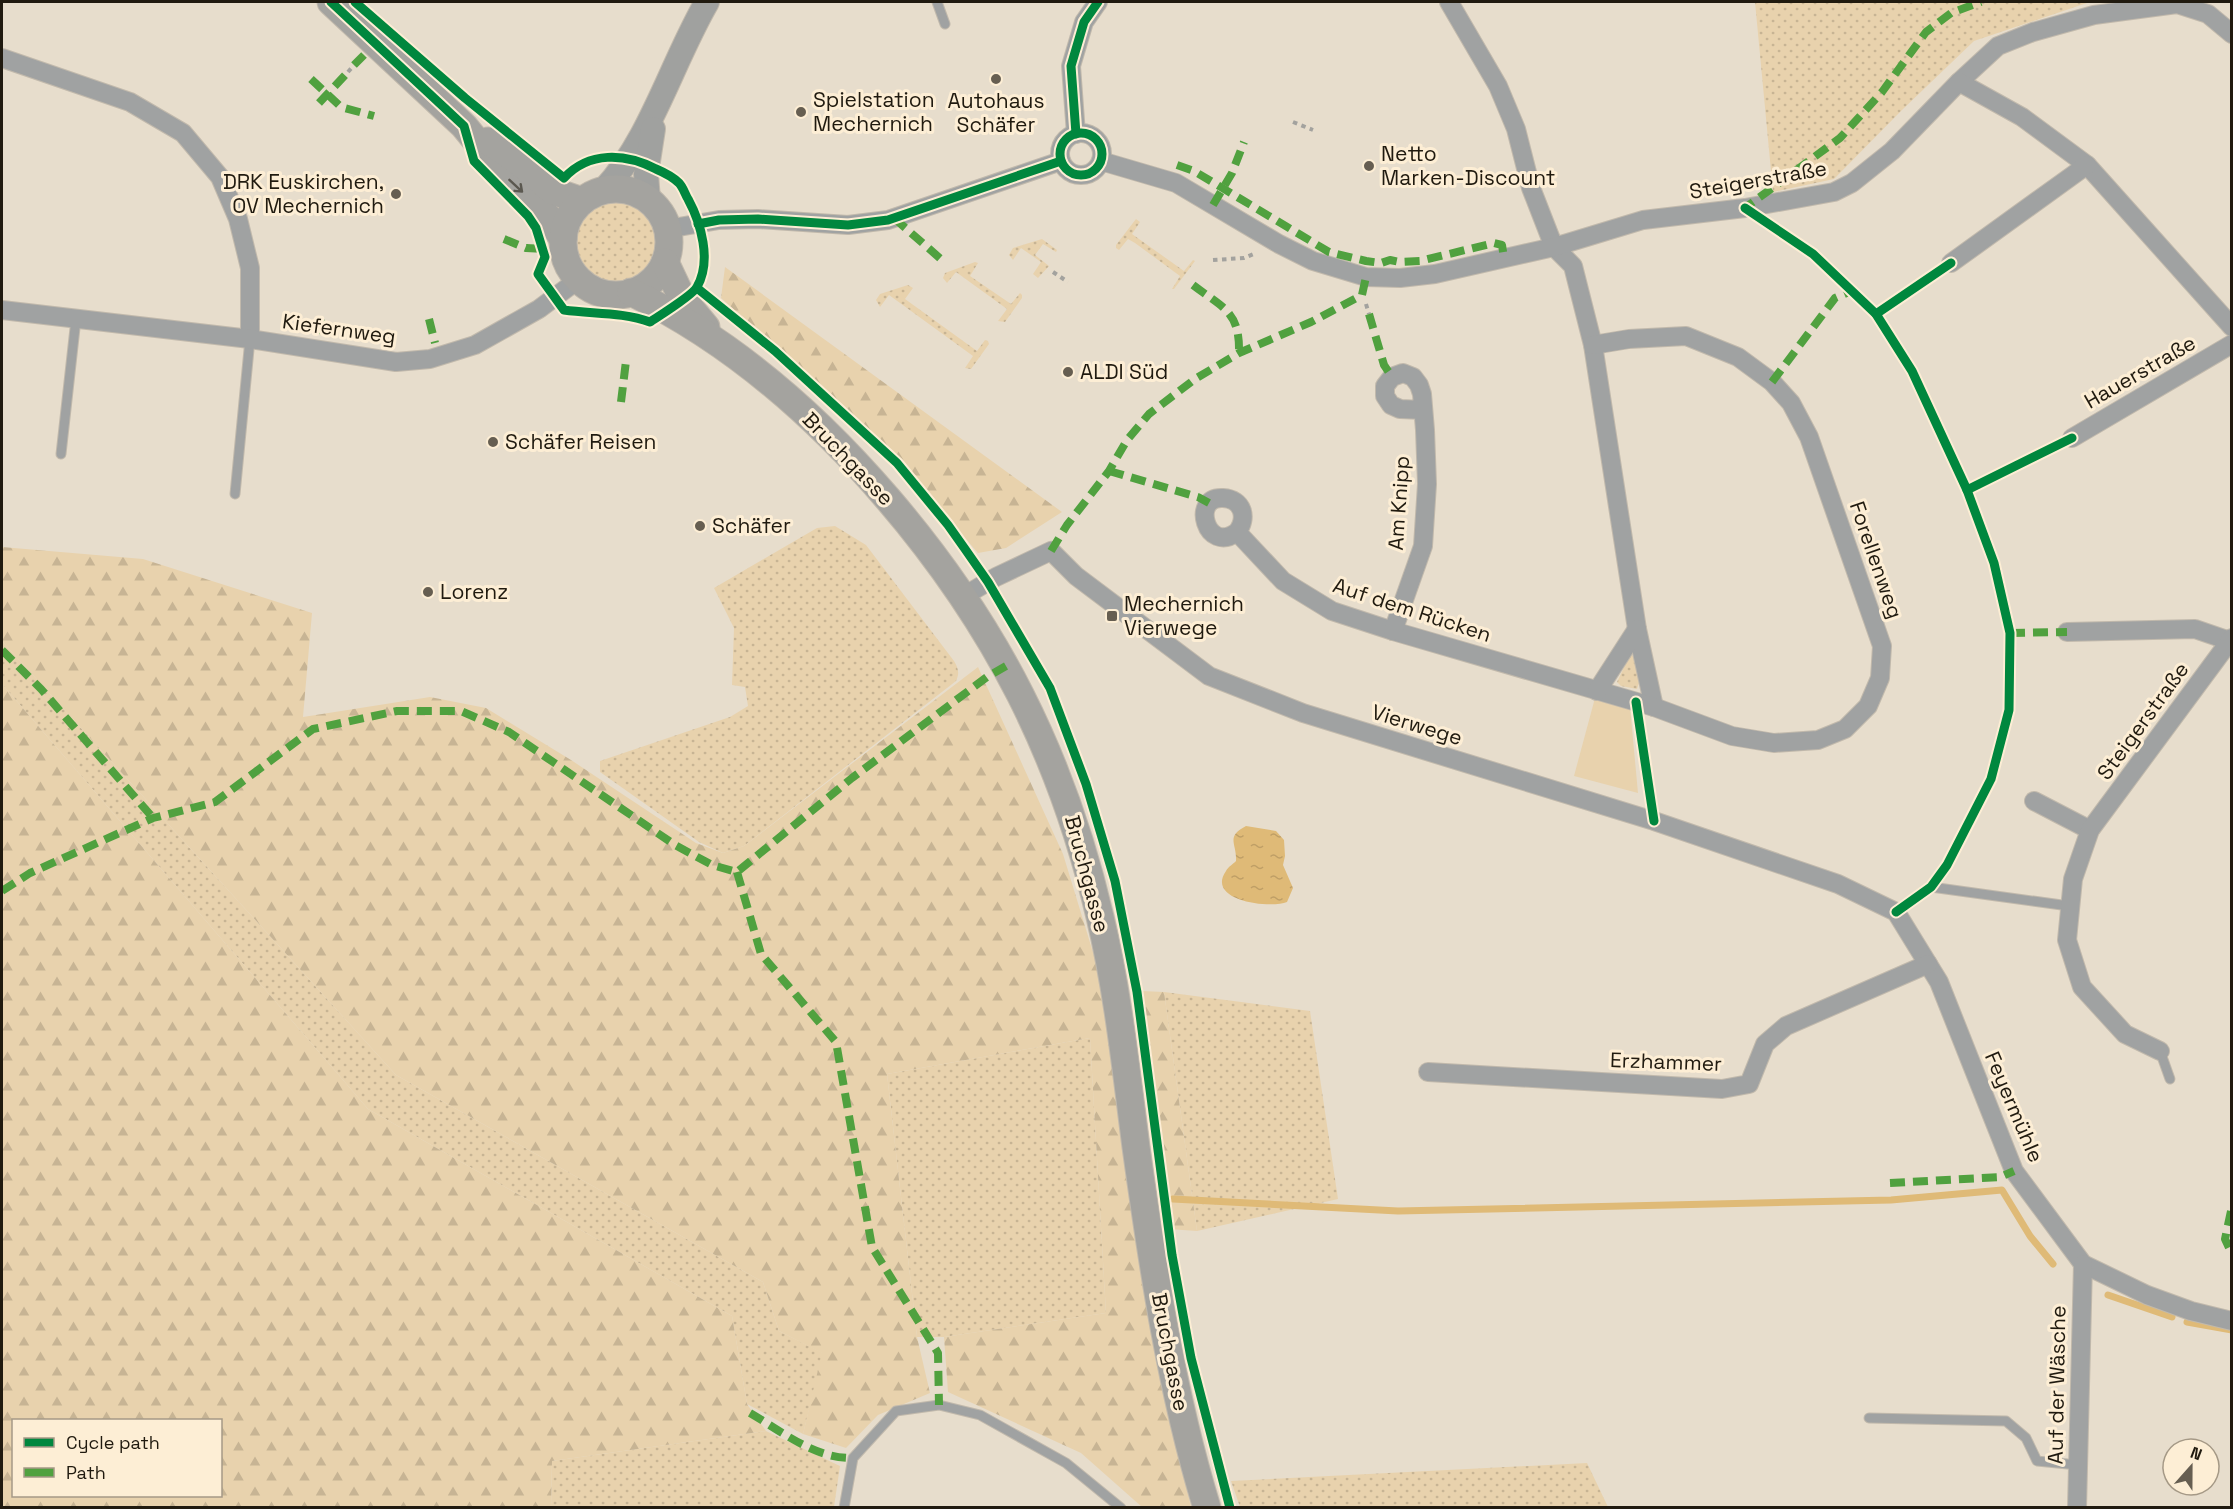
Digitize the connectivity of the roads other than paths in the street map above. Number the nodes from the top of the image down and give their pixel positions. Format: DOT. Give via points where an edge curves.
graph roads {
  1 [pos="332,2"];
  2 [pos="707,2"];
  3 [pos="937,2"];
  4 [pos="1098,2"];
  5 [pos="1449,2"];
  6 [pos="945,24"];
  7 [pos="2232,34"];
  8 [pos="2,58"];
  9 [pos="1959,82"];
  10 [pos="659,98"];
  11 [pos="464,126"];
  12 [pos="1076,134"];
  13 [pos="1061,161"];
  14 [pos="1101,161"];
  15 [pos="2087,165"];
  16 [pos="593,196"];
  17 [pos="648,200"];
  18 [pos="667,229"];
  19 [pos="563,239"];
  20 [pos="1554,247"];
  21 [pos="665,262"];
  22 [pos="1951,263"];
  23 [pos="579,279"];
  24 [pos="631,292"];
  25 [pos="2,310"];
  26 [pos="76,319"];
  27 [pos="2232,327"];
  28 [pos="250,339"];
  29 [pos="2232,344"];
  30 [pos="1593,345"];
  31 [pos="730,352"];
  32 [pos="1423,410"];
  33 [pos="2072,438"];
  34 [pos="61,454"];
  35 [pos="235,494"];
  36 [pos="1237,532"];
  37 [pos="964,596"];
  38 [pos="1637,629"];
  39 [pos="1393,631"];
  40 [pos="2067,632"];
  41 [pos="2231,639"];
  42 [pos="1597,690"];
  43 [pos="1636,702"];
  44 [pos="1654,707"];
  45 [pos="2034,801"];
  46 [pos="2090,831"];
  47 [pos="1931,887"];
  48 [pos="2069,906"];
  49 [pos="1896,912"];
  50 [pos="1928,964"];
  51 [pos="2160,1051"];
  52 [pos="1428,1072"];
  53 [pos="2170,1079"];
  54 [pos="2083,1264"];
  55 [pos="2232,1321"];
  56 [pos="1869,1418"];
  57 [pos="2078,1465"];
  58 [pos="844,1508"];
  59 [pos="1121,1508"];
  60 [pos="1207,1508"];
  61 [pos="2077,1508"];
  1 -- 11 [label="main road"];
  2 -- 10 [label="main road"];
  3 -- 6 [label="lane"];
  4 -- 12 [label="street" via="1084,22 1071,66"];
  5 -- 20 [label="street" via="1498,86"];
  7 -- 9 [label="street, Steigerstraße" via="2208,14 2176,4 2094,15 1998,46"];
  8 -- 28 [label="street" via="130,102 183,133 220,177 238,219 250,268"];
  9 -- 15 [label="street" via="2022,117"];
  9 -- 20 [label="street, Steigerstraße" via="1892,151 1852,183 1834,192 1642,220"];
  10 -- 16 [label="main road" via="629,159"];
  10 -- 17 [label="main road" via="646,164"];
  11 -- 16 [label="main road" via="517,160 553,191"];
  11 -- 19 [label="main road, one-way" via="505,176 550,219"];
  12 -- 13 [label="street" via="1061,146"];
  12 -- 14 [label="street" via="1095,138 1102,151"];
  13 -- 14 [label="street" via="1071,173 1079,175 1094,172"];
  13 -- 18 [label="street" via="888,220 848,225 719,220"];
  14 -- 20 [label="street, Steigerstraße" via="1176,183 1313,261 1366,277 1436,274"];
  15 -- 22 [label="street"];
  15 -- 27 [label="street"];
  16 -- 17 [label="main road" via="620,189"];
  16 -- 19 [label="main road" via="572,212"];
  17 -- 18 [label="main road"];
  18 -- 21 [label="main road"];
  19 -- 23 [label="main road" via="564,254"];
  20 -- 30 [label="street" via="1573,266"];
  21 -- 24 [label="main road" via="645,286"];
  21 -- 31 [label="main road, Bruchgasse" via="682,298"];
  23 -- 24 [label="main road" via="603,293"];
  23 -- 28 [label="street, Kiefernweg" via="539,309 476,345 430,359 396,362"];
  24 -- 31 [label="main road, Bruchgasse"];
  25 -- 26 [label="street, Kiefernweg"];
  26 -- 28 [label="street, Kiefernweg"];
  26 -- 34 [label="lane"];
  28 -- 35 [label="lane, Kiefernweg"];
  29 -- 33 [label="street, Hauerstraße"];
  30 -- 38 [label="street"];
  30 -- 44 [label="street, Forellenweg" via="1686,336 1738,357 1772,382 1791,403 1809,437 1882,646 1880,678 1868,706 1845,729 1818,740 1774,743 1732,736"];
  31 -- 37 [label="main road, Bruchgasse" via="780,390 869,477"];
  32 -- 39 [label="street, Am Knipp" via="1428,484 1423,546"];
  36 -- 39 [label="street, Auf dem Rücken" via="1283,581 1332,611"];
  37 -- 49 [label="street, Vierwege" via="1051,551 1076,576 1209,676 1304,713 1654,821 1838,884"];
  37 -- 60 [label="main road, Bruchgasse" via="1029,710 1063,790 1089,874 1116,999 1170,1364"];
  38 -- 42 [label="street"];
  38 -- 44 [label="street"];
  39 -- 42 [label="street, Auf dem Rücken"];
  40 -- 41 [label="street" via="2195,629"];
  41 -- 46 [label="street, Steigerstraße"];
  42 -- 43 [label="street, Auf dem Rücken"];
  43 -- 44 [label="street, Forellenweg"];
  45 -- 46 [label="street"];
  46 -- 48 [label="street, Steigerstraße" via="2073,879"];
  47 -- 48 [label="lane"];
  48 -- 51 [label="street, Steigerstraße" via="2067,940 2082,987 2125,1034"];
  49 -- 50 [label="street, Feyermühle"];
  50 -- 52 [label="street, Erzhammer" via="1786,1026 1765,1044 1749,1084 1722,1089"];
  50 -- 54 [label="street, Feyermühle" via="1939,982 2014,1171"];
  51 -- 53 [label="lane, Steigerstraße"];
  54 -- 55 [label="street, Feyermühle" via="2147,1295"];
  54 -- 57 [label="street, Auf der Wäsche"];
  56 -- 57 [label="lane" via="2006,1421 2026,1438 2037,1461"];
  57 -- 61 [label="street, Auf der Wäsche"];
  58 -- 59 [label="lane" via="853,1458 896,1411 939,1405 980,1415 1066,1463"];
}
